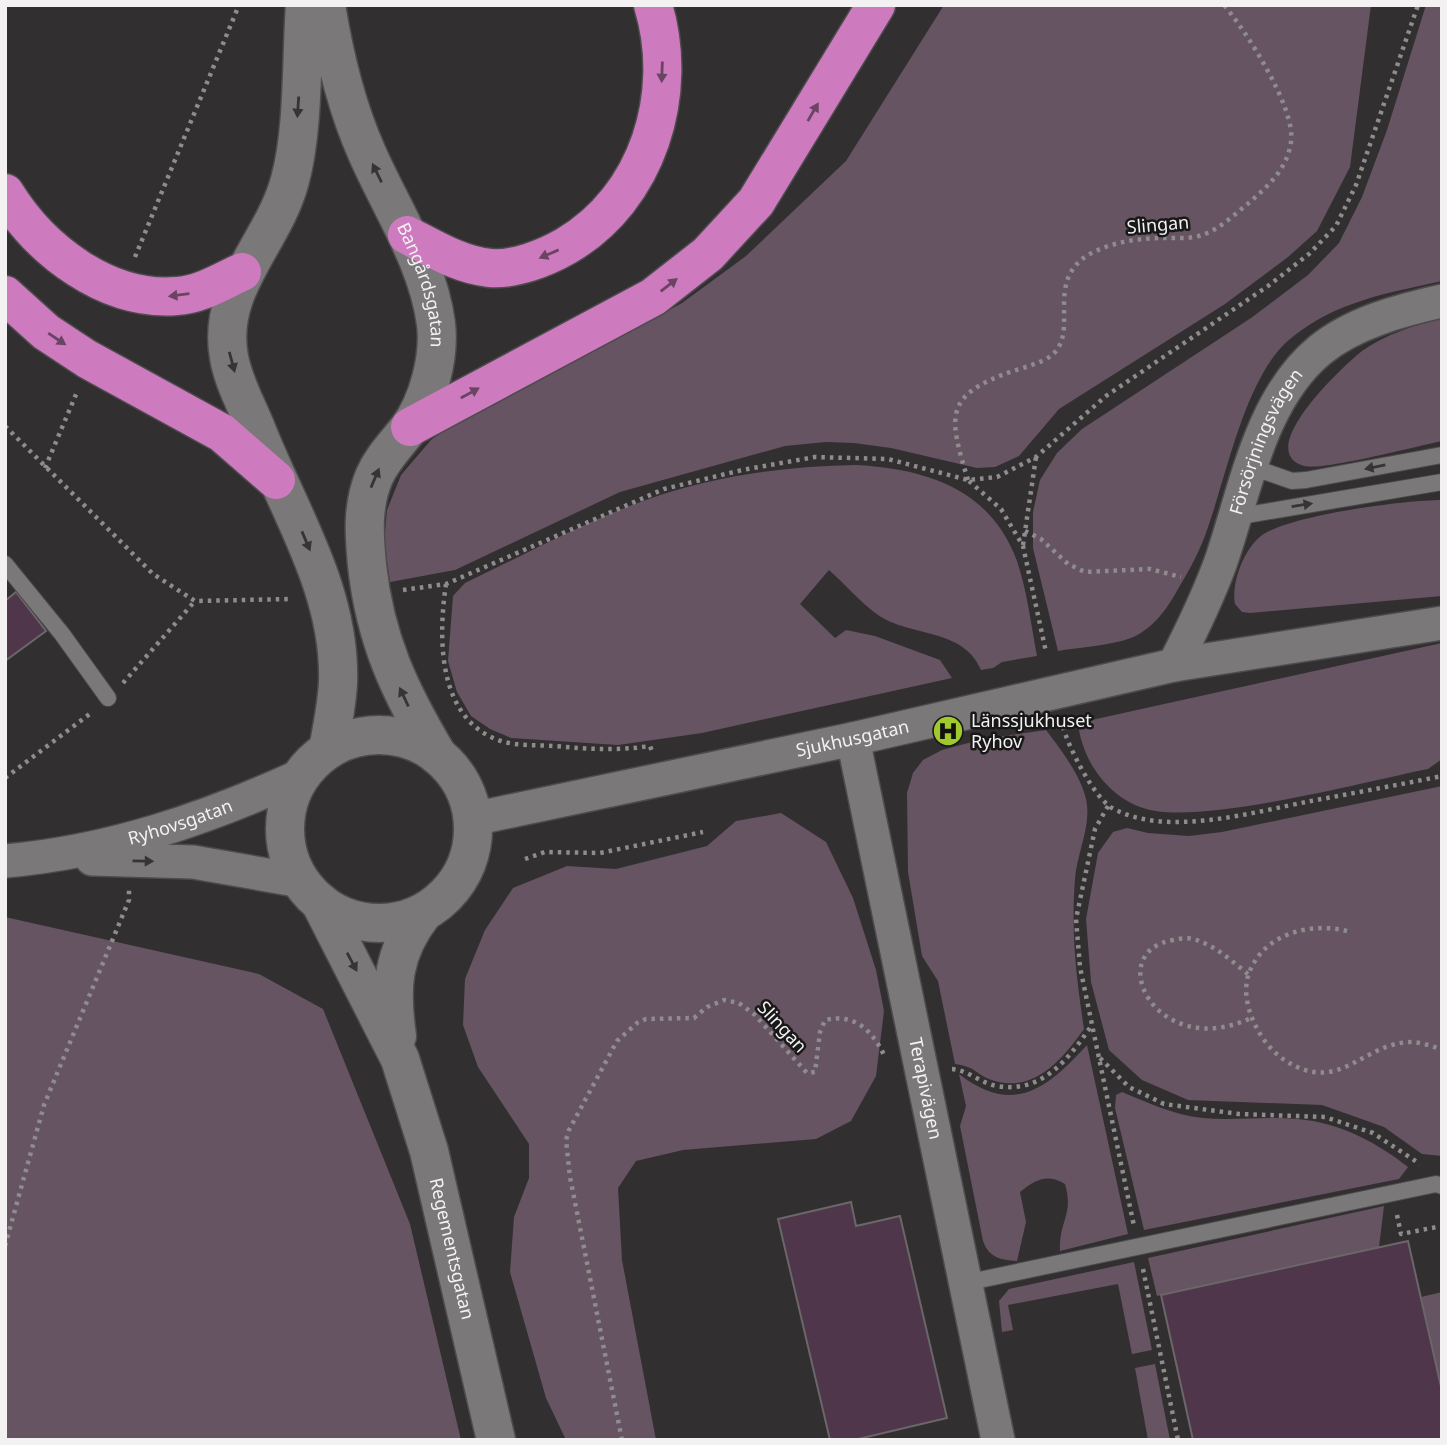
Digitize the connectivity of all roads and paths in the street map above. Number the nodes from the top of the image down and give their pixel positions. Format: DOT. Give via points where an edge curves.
graph roads {
  1 [pos="239,5"];
  2 [pos="306,5"];
  3 [pos="326,5"];
  4 [pos="653,5"];
  5 [pos="876,5"];
  6 [pos="1224,5"];
  7 [pos="1418,5"];
  8 [pos="5,193"];
  9 [pos="407,235"];
  10 [pos="134,260"];
  11 [pos="242,272"];
  12 [pos="5,295"];
  13 [pos="1442,301"];
  14 [pos="82,380"];
  15 [pos="5,426"];
  16 [pos="410,427"];
  17 [pos="1442,455"];
  18 [pos="1036,457"];
  19 [pos="1252,467"];
  20 [pos="45,468"];
  21 [pos="276,480"];
  22 [pos="968,480"];
  23 [pos="1442,482"];
  24 [pos="1419,486"];
  25 [pos="1442,490"];
  26 [pos="1235,517"];
  27 [pos="1025,531"];
  28 [pos="1023,546"];
  29 [pos="5,564"];
  30 [pos="446,583"];
  31 [pos="1210,587"];
  32 [pos="392,591"];
  33 [pos="305,598"];
  34 [pos="195,601"];
  35 [pos="1442,623"];
  36 [pos="1046,652"];
  37 [pos="1174,665"];
  38 [pos="108,698"];
  39 [pos="1063,727"];
  40 [pos="853,739"];
  41 [pos="438,756"];
  42 [pos="316,762"];
  43 [pos="1442,776"];
  44 [pos="5,778"];
  45 [pos="659,778"];
  46 [pos="1108,806"];
  47 [pos="473,819"];
  48 [pos="703,832"];
  49 [pos="51,857"];
  50 [pos="525,859"];
  51 [pos="5,861"];
  52 [pos="129,861"];
  53 [pos="310,892"];
  54 [pos="423,913"];
  55 [pos="1347,931"];
  56 [pos="1248,975"];
  57 [pos="1252,1017"];
  58 [pos="1442,1050"];
  59 [pos="1099,1058"];
  60 [pos="400,1059"];
  61 [pos="921,1068"];
  62 [pos="1439,1185"];
  63 [pos="1392,1194"];
  64 [pos="1442,1226"];
  65 [pos="5,1247"];
  66 [pos="965,1283"];
  67 [pos="496,1440"];
  68 [pos="622,1440"];
  69 [pos="998,1440"];
  1 -- 10 [label="path"];
  2 -- 11 [label="street, one-way" via="290,179 271,228"];
  9 -- 3 [label="street, Bangårdsgatan, one-way" via="349,105"];
  4 -- 9 [label="highway, one-way" via="663,63 660,109 649,149 606,217 549,256 494,268 447,256"];
  16 -- 5 [label="highway, one-way" via="653,297 708,254 756,202"];
  6 -- 22 [label="path, Slingan" via="1244,29 1280,97 1292,140 1280,170 1274,181 1241,209 1200,236 1116,243 1087,256 1071,272 1062,298 1062,343 1052,355 985,380 965,392 954,412"];
  7 -- 18 [label="path" via="1356,185 1336,226 1268,286 1107,396"];
  11 -- 8 [label="highway, one-way" via="204,290 178,296 120,289 82,271 48,246"];
  9 -- 16 [label="street, Bangårdsgatan" via="436,324 430,381"];
  11 -- 21 [label="street, one-way" via="231,304 229,357"];
  12 -- 21 [label="highway, one-way" via="46,332 87,359 222,433"];
  13 -- 19 [label="street, Försörjningsvägen" via="1360,326 1320,349 1276,405"];
  14 -- 20 [label="path"];
  15 -- 20 [label="path"];
  41 -- 16 [label="street, Bangårdsgatan, one-way" via="406,703 383,649 370,599 363,534 374,476"];
  17 -- 19 [label="lane, one-way" via="1292,481"];
  18 -- 22 [label="path" via="997,477"];
  18 -- 27 [label="path"];
  19 -- 26 [label="street, Försörjningsvägen"];
  20 -- 34 [label="path" via="153,574"];
  21 -- 42 [label="street, one-way" via="317,568 331,621 338,681"];
  22 -- 28 [label="path" via="1001,509"];
  22 -- 30 [label="path" via="888,459 815,457 743,470 664,489"];
  23 -- 24 [label="lane"];
  24 -- 25 [label="lane"];
  26 -- 24 [label="lane, one-way"];
  26 -- 31 [label="street, Försörjningsvägen"];
  27 -- 28 [label="path"];
  27 -- 31 [label="path" via="1085,572 1150,569"];
  28 -- 36 [label="path"];
  29 -- 38 [label="lane"];
  30 -- 32 [label="path"];
  30 -- 45 [label="path" via="441,644 452,696 484,734 504,742 617,751 650,746"];
  31 -- 37 [label="street, Försörjningsvägen"];
  33 -- 34 [label="path"];
  34 -- 38 [label="path"];
  35 -- 37 [label="street, Sjukhusgatan"];
  37 -- 40 [label="street, Sjukhusgatan"];
  38 -- 44 [label="path"];
  39 -- 46 [label="path" via="1069,748"];
  40 -- 45 [label="street, Sjukhusgatan"];
  40 -- 61 [label="street, Terapivägen"];
  41 -- 42 [label="street" via="413,741 384,736 355,739"];
  41 -- 47 [label="street" via="467,795"];
  42 -- 49 [label="street, Ryhovsgatan" via="244,802 185,824"];
  42 -- 53 [label="street" via="290,799 285,827 289,855"];
  43 -- 46 [label="path" via="1216,819 1157,821"];
  45 -- 47 [label="street, Sjukhusgatan"];
  46 -- 61 [label="path, Slingan" via="1095,829 1076,919 1092,1025 1050,1076 1018,1087 996,1086 962,1070"];
  47 -- 54 [label="street" via="472,848 462,874 445,897"];
  48 -- 50 [label="path" via="600,853 545,852"];
  49 -- 51 [label="street, Ryhovsgatan"];
  49 -- 52 [label="street, Ryhovsgatan"];
  52 -- 53 [label="street, Ryhovsgatan, one-way" via="192,862"];
  52 -- 65 [label="path" via="129,901 44,1105"];
  53 -- 54 [label="street" via="343,916 370,923 397,922"];
  53 -- 60 [label="street, Regementsgatan, one-way"];
  54 -- 60 [label="street, Regementsgatan" via="399,950 393,1010"];
  55 -- 56 [label="path" via="1309,926 1290,933 1258,959"];
  56 -- 57 [label="path"];
  56 -- 57 [label="path" via="1208,945 1184,938 1152,948 1142,961 1140,978 1149,1002 1162,1017 1179,1024 1220,1029"];
  57 -- 58 [label="path" via="1271,1049 1305,1071 1343,1070 1396,1044 1413,1042"];
  59 -- 62 [label="path" via="1129,1087 1164,1104 1239,1114 1325,1117 1373,1133 1417,1161"];
  60 -- 67 [label="street, Regementsgatan" via="429,1150"];
  61 -- 66 [label="street, Terapivägen"];
  61 -- 68 [label="path, Slingan" via="898,1065 884,1056 875,1037 852,1018 838,1017 825,1020 815,1072 807,1073 755,1015 739,1003 724,1000 694,1018 646,1019 617,1041 566,1140"];
  62 -- 63 [label="lane"];
  63 -- 64 [label="path" via="1401,1234"];
  63 -- 66 [label="lane"];
  66 -- 69 [label="street, Terapivägen"];
}
